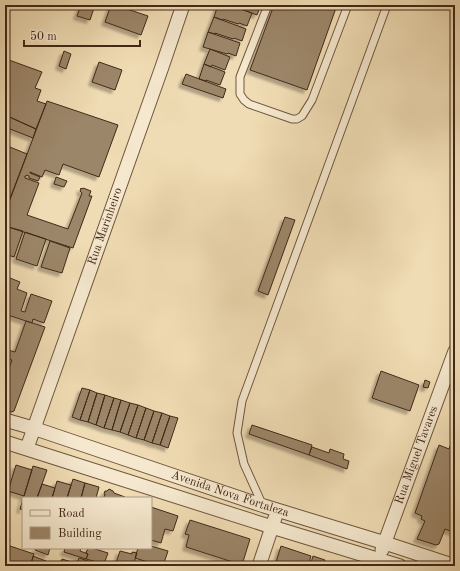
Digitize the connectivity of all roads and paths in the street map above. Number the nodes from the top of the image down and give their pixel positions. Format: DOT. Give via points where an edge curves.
graph roads {
  1 [pos="183,5"];
  2 [pos="268,5"];
  3 [pos="348,5"];
  4 [pos="387,5"];
  5 [pos="455,351"];
  6 [pos="5,420"];
  7 [pos="33,428"];
  8 [pos="5,442"];
  9 [pos="27,448"];
  10 [pos="264,506"];
  11 [pos="278,510"];
  12 [pos="272,526"];
  13 [pos="385,543"];
  14 [pos="379,559"];
  15 [pos="259,566"];
  16 [pos="400,566"];
  17 [pos="455,566"];
  1 -- 7 [label="street, Rua Marinheiro"];
  2 -- 3 [label="lane" via="240,77 240,94 249,104 298,119 312,100"];
  4 -- 10 [label="lane" via="242,401 236,433 244,464"];
  5 -- 13 [label="street, Rua Miguel Tavares"];
  6 -- 7 [label="street, Avenida Nova Fortaleza"];
  7 -- 9 [label="street, Rua Marinheiro"];
  7 -- 10 [label="street, Avenida Nova Fortaleza"];
  8 -- 9 [label="street, Avenida Nova Fortaleza"];
  9 -- 12 [label="street, Avenida Nova Fortaleza"];
  10 -- 11 [label="street, Avenida Nova Fortaleza"];
  11 -- 12 [label="street"];
  11 -- 13 [label="street, Avenida Nova Fortaleza"];
  12 -- 14 [label="street, Avenida Nova Fortaleza"];
  12 -- 15 [label="street"];
  13 -- 14 [label="street, Rua Miguel Tavares"];
  13 -- 17 [label="street, Avenida Nova Fortaleza"];
  14 -- 16 [label="street, Avenida Nova Fortaleza"];
}
